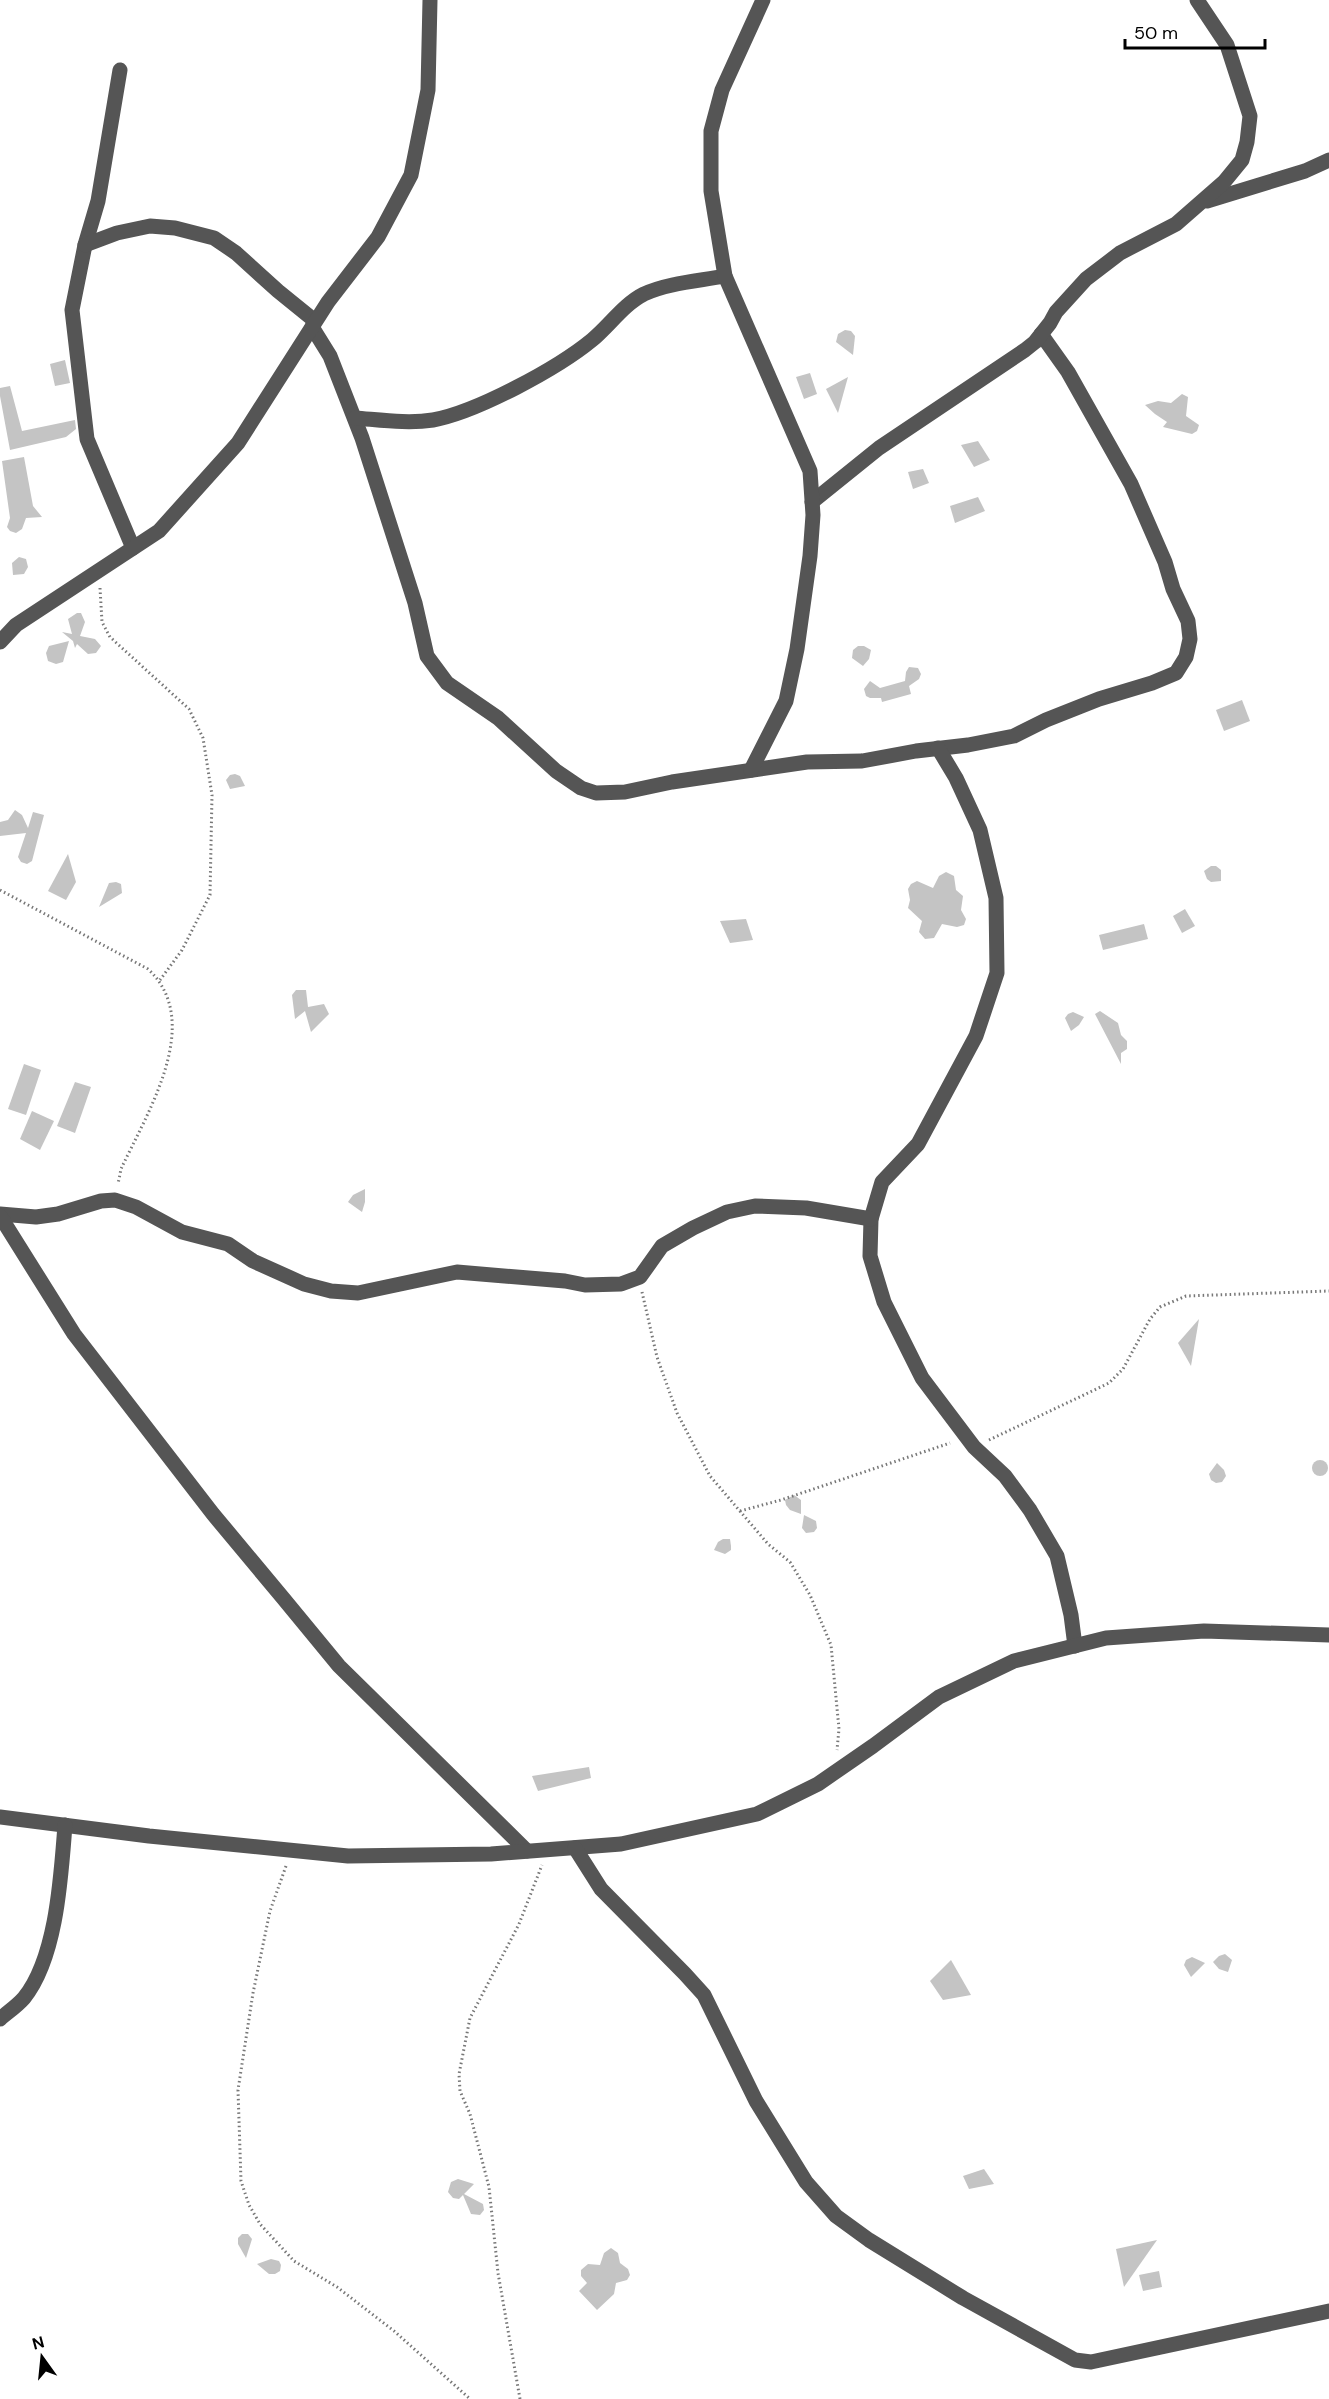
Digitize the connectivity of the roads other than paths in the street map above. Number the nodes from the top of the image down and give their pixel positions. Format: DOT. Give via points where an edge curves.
graph roads {
  1 [pos="430,0"];
  2 [pos="763,0"];
  3 [pos="1197,0"];
  4 [pos="120,70"];
  5 [pos="1329,160"];
  6 [pos="1199,204"];
  7 [pos="85,245"];
  8 [pos="724,276"];
  9 [pos="313,324"];
  10 [pos="1041,334"];
  11 [pos="356,418"];
  12 [pos="812,502"];
  13 [pos="133,548"];
  14 [pos="0,642"];
  15 [pos="938,748"];
  16 [pos="751,770"];
  17 [pos="0,1215"];
  18 [pos="871,1219"];
  19 [pos="1329,1635"];
  20 [pos="1075,1646"];
  21 [pos="0,1817"];
  22 [pos="65,1825"];
  23 [pos="575,1848"];
  24 [pos="527,1851"];
  25 [pos="0,2019"];
  26 [pos="1329,2311"];
  1 -- 9 [label="street" via="428,90 411,175 378,237"];
  2 -- 8 [label="street" via="722,90 711,131 711,191"];
  3 -- 6 [label="street" via="1227,45 1250,116 1242,160"];
  4 -- 7 [label="street" via="98,201"];
  5 -- 6 [label="street"];
  6 -- 10 [label="street" via="1176,224 1120,254 1086,279"];
  7 -- 9 [label="street" via="150,226 214,238 236,253"];
  7 -- 13 [label="street" via="72,310 87,439"];
  8 -- 11 [label="street" via="643,295 558,365 462,411 416,422"];
  8 -- 12 [label="street" via="810,471"];
  9 -- 11 [label="street"];
  9 -- 13 [label="street" via="238,443 159,531"];
  10 -- 12 [label="street" via="1025,350 879,448"];
  10 -- 15 [label="street" via="1068,372 1131,484 1188,621 1186,657 1176,674 1099,699 1014,736"];
  11 -- 16 [label="street" via="415,603 427,656 447,683 498,718 556,771 596,793 625,792"];
  12 -- 16 [label="street" via="810,556 786,701"];
  13 -- 14 [label="street" via="15,625"];
  15 -- 16 [label="street" via="862,760"];
  15 -- 18 [label="street" via="980,830 996,898 997,973 976,1036 918,1144 882,1182"];
  17 -- 18 [label="street" via="36,1217 116,1200 182,1232 228,1244 253,1261 304,1284 358,1293 457,1272 604,1286 621,1284 640,1277 662,1246 693,1228 727,1212 756,1206 806,1208"];
  17 -- 24 [label="street" via="74,1334 213,1514 339,1665"];
  18 -- 20 [label="street" via="870,1256 884,1302 922,1378 970,1442 1005,1476 1057,1556"];
  19 -- 20 [label="street" via="1204,1631 1106,1638"];
  20 -- 23 [label="street" via="1014,1661 939,1697 818,1784 757,1814 621,1844"];
  21 -- 22 [label="street"];
  22 -- 24 [label="street" via="348,1856"];
  22 -- 25 [label="street" via="58,1898 39,1971 24,1997"];
  23 -- 24 [label="street"];
  23 -- 26 [label="street" via="601,1889 704,1995 756,2101 806,2182 836,2216 963,2298 1075,2360 1091,2362"];
}
